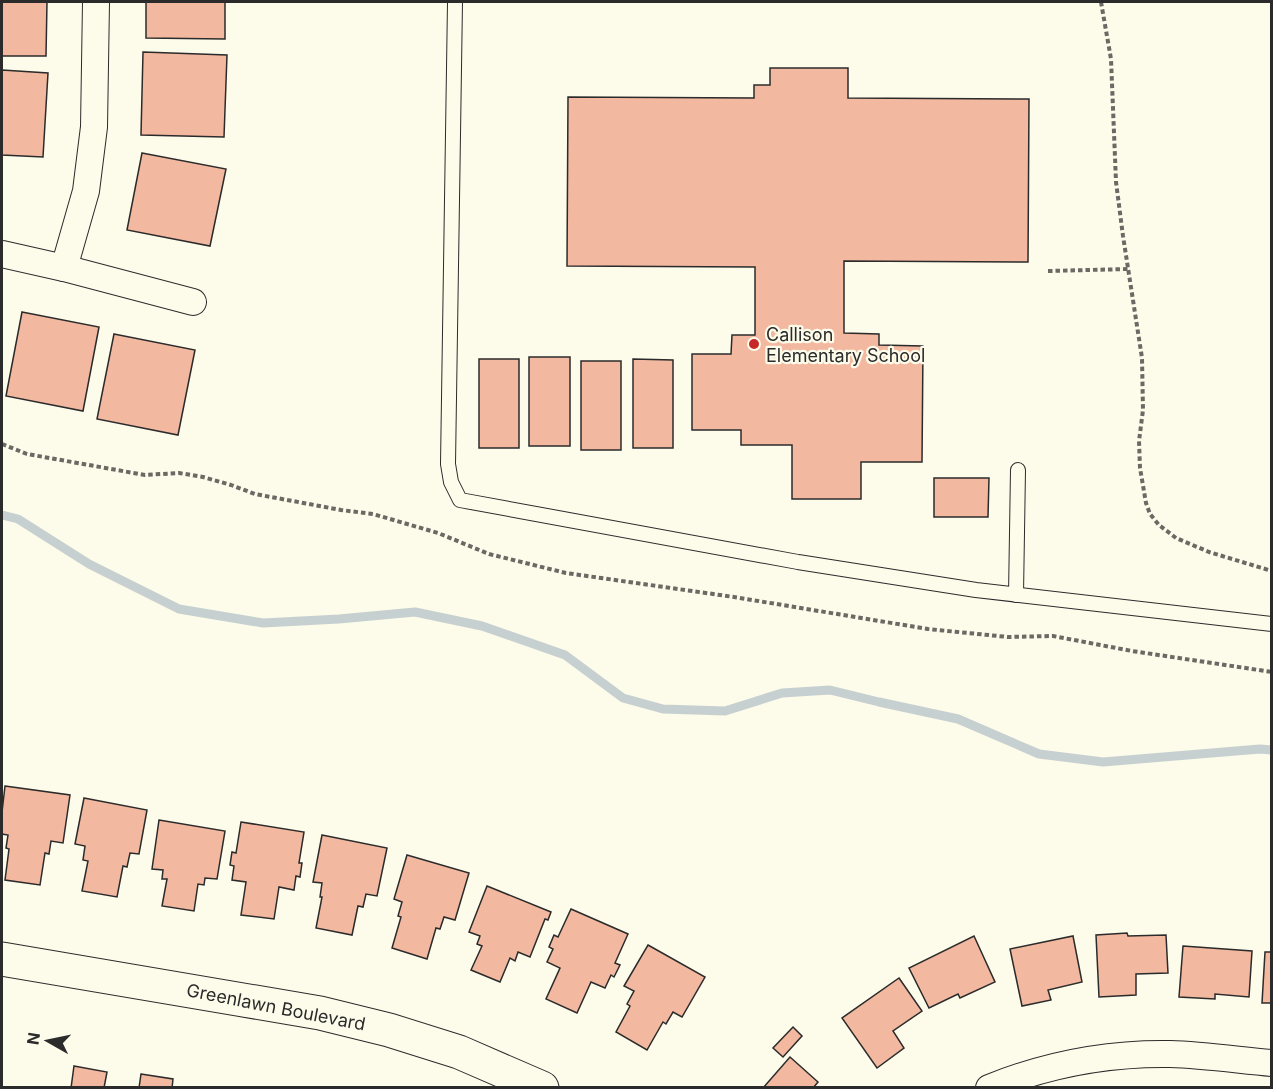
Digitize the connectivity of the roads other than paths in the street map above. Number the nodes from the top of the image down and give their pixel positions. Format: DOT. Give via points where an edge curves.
graph roads {
  1 [pos="96,2"];
  2 [pos="455,2"];
  3 [pos="2,254"];
  4 [pos="64,268"];
  5 [pos="193,302"];
  6 [pos="1018,470"];
  7 [pos="1016,595"];
  8 [pos="1272,624"];
  9 [pos="2,959"];
  10 [pos="1272,1063"];
  11 [pos="542,1088"];
  12 [pos="989,1088"];
  1 -- 4 [label="street" via="94,127 86,191"];
  2 -- 7 [label="lane" via="448,464 460,500 798,562"];
  3 -- 4 [label="street"];
  4 -- 5 [label="street"];
  6 -- 7 [label="lane"];
  7 -- 8 [label="lane"];
  9 -- 11 [label="street, Greenlawn Boulevard" via="320,1013 389,1029 459,1052"];
  10 -- 12 [label="street" via="1172,1054 1120,1055 1069,1062"];
}
